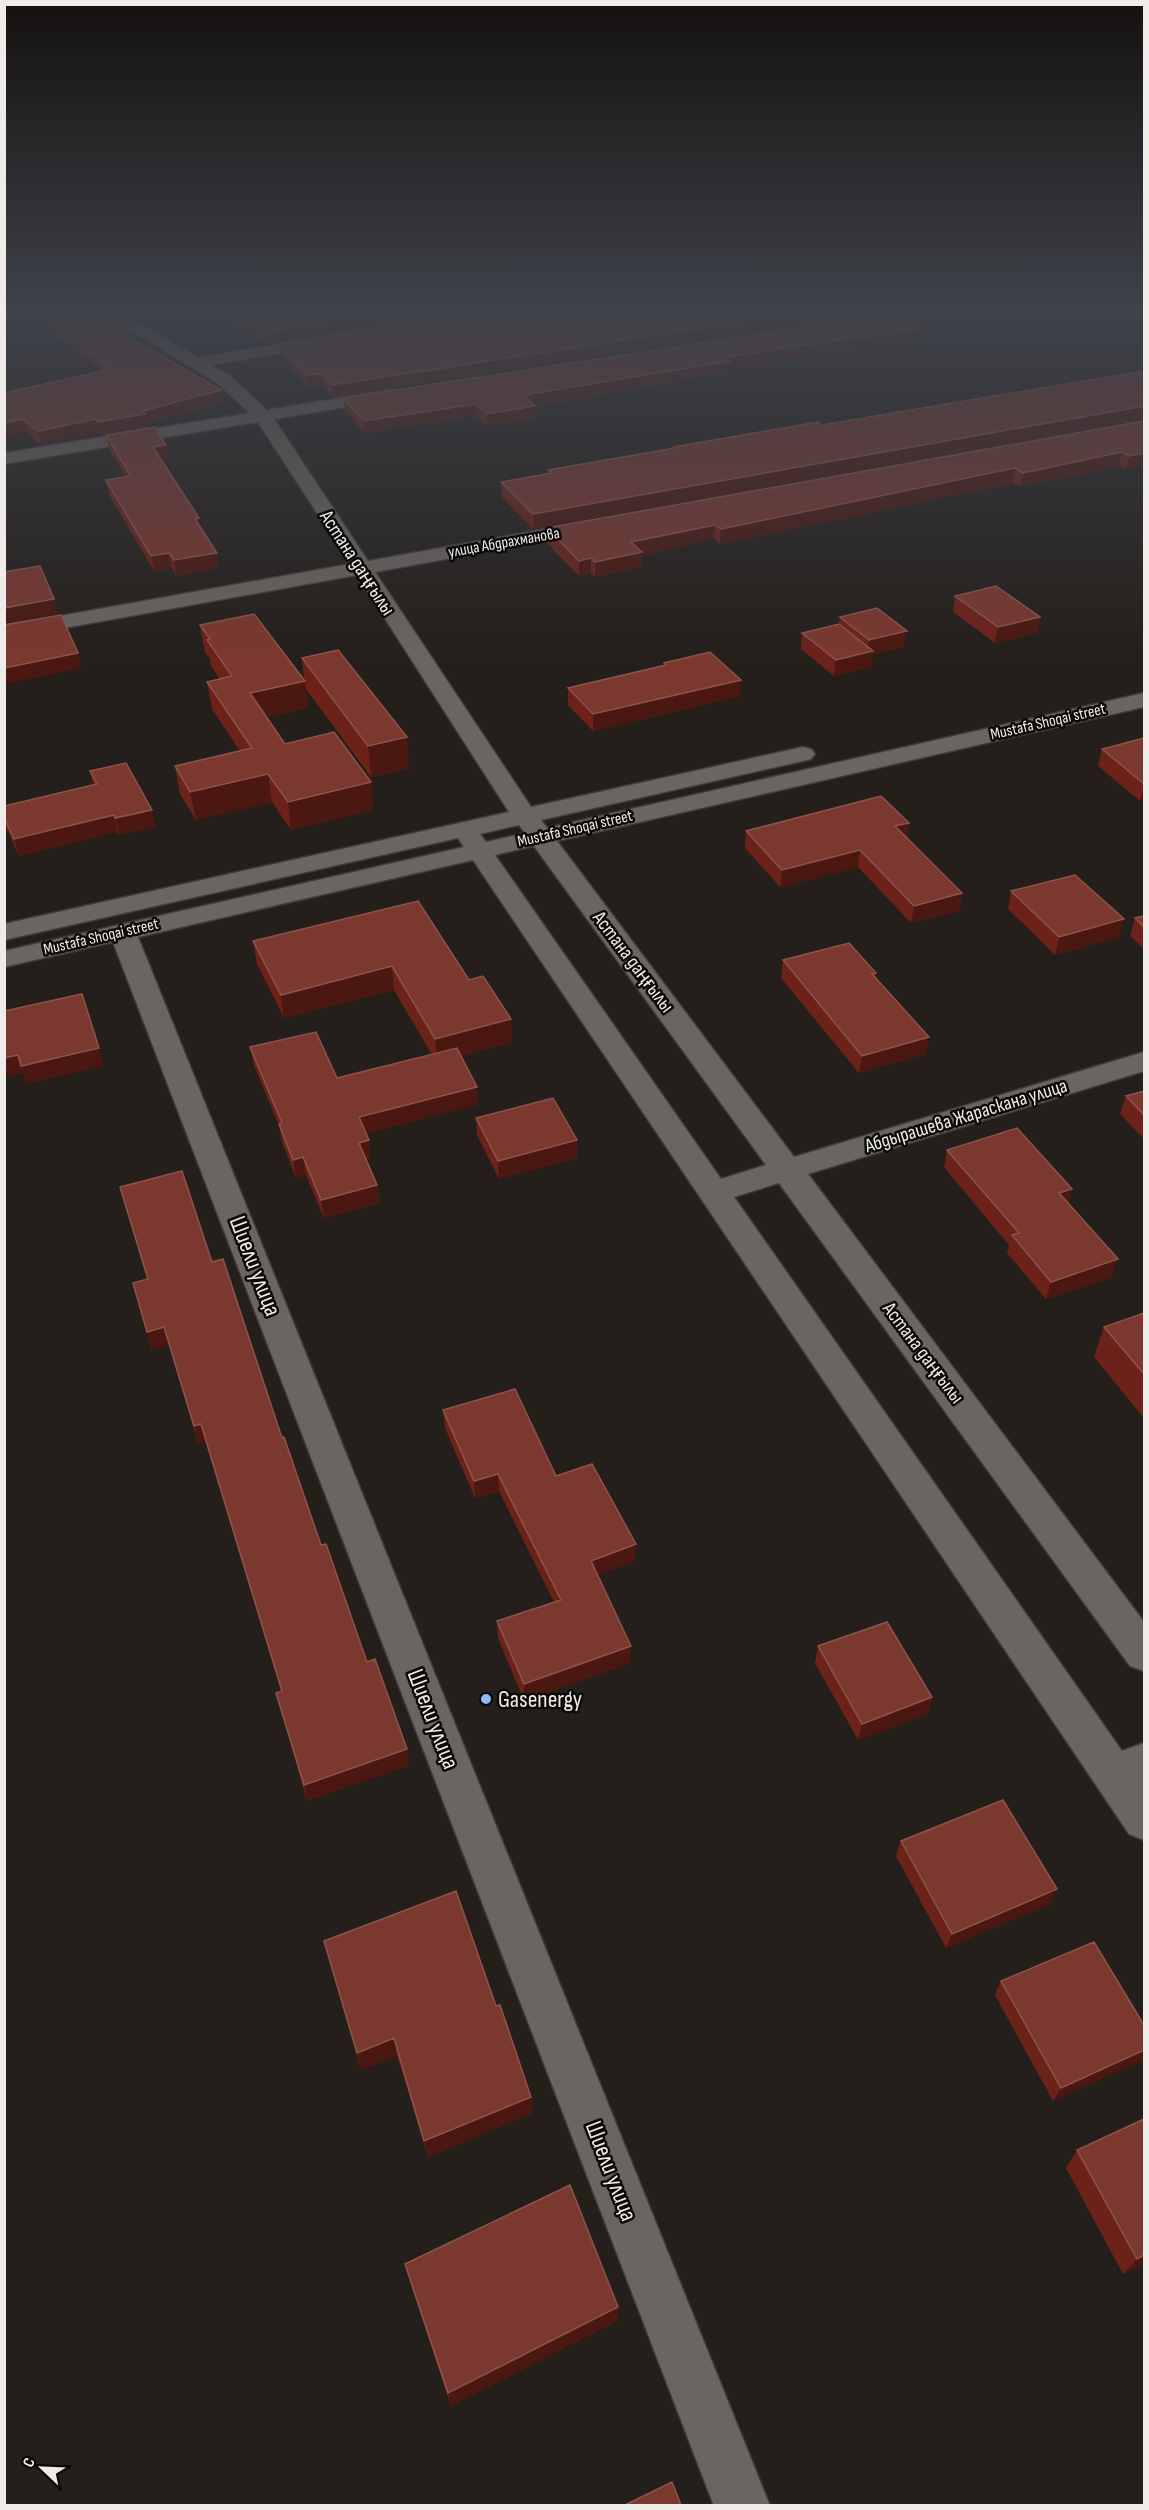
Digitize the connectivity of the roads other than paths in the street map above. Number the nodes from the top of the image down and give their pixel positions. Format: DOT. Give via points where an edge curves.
graph roads {
  1 [pos="219,423"];
  2 [pos="267,423"];
  3 [pos="4,459"];
  4 [pos="606,525"];
  5 [pos="361,569"];
  6 [pos="4,633"];
  7 [pos="1144,678"];
  8 [pos="1144,700"];
  9 [pos="533,827"];
  10 [pos="472,840"];
  11 [pos="4,932"];
  12 [pos="123,932"];
  13 [pos="4,959"];
  14 [pos="1144,1061"];
  15 [pos="788,1171"];
  16 [pos="714,1192"];
  17 [pos="1144,1653"];
  18 [pos="1129,1768"];
  19 [pos="1144,1819"];
  20 [pos="742,2505"];
  1 -- 3 [label="street"];
  2 -- 5 [label="street, Астана даңғылы"];
  4 -- 5 [label="street, улица Абдрахманова"];
  5 -- 6 [label="street, улица Абдрахманова"];
  5 -- 9 [label="street, Астана даңғылы"];
  7 -- 9 [label="street, Mustafa Shoqai street"];
  8 -- 9 [label="street, Mustafa Shoqai street"];
  9 -- 10 [label="street, Mustafa Shoqai street"];
  9 -- 15 [label="street, Астана даңғылы"];
  10 -- 11 [label="street, Mustafa Shoqai street"];
  10 -- 12 [label="street, Mustafa Shoqai street"];
  10 -- 16 [label="street"];
  12 -- 13 [label="street, Mustafa Shoqai street"];
  12 -- 20 [label="street, Шиели улица"];
  14 -- 15 [label="street, Абдырашева Жараскана улица"];
  15 -- 16 [label="street, Абдырашева Жараскана улица"];
  15 -- 17 [label="street, Астана даңғылы"];
  16 -- 18 [label="street"];
  18 -- 19 [label="street"];
}
